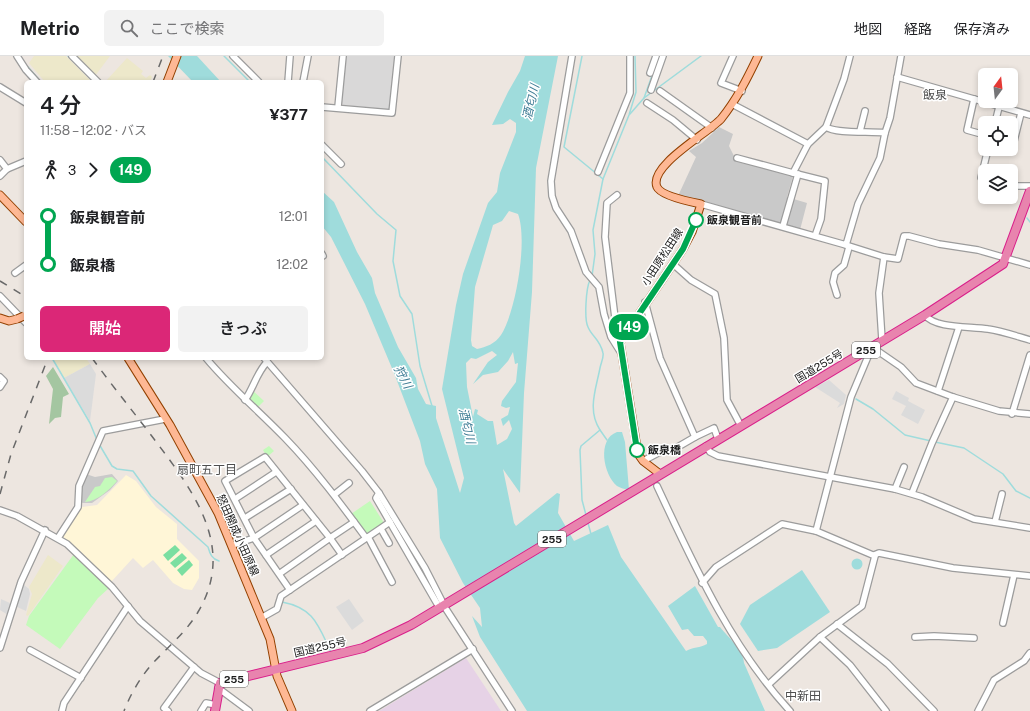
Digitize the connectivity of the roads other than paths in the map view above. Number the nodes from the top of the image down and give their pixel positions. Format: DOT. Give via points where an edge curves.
graph roads {
  1 [pos="17,56"];
  2 [pos="72,56"];
  3 [pos="177,56"];
  4 [pos="233,56"];
  5 [pos="290,56"];
  6 [pos="308,56"];
  7 [pos="343,56"];
  8 [pos="398,56"];
  9 [pos="572,56"];
  10 [pos="630,56"];
  11 [pos="733,56"];
  12 [pos="758,56"];
  13 [pos="850,56"];
  14 [pos="901,56"];
  15 [pos="659,58"];
  16 [pos="650,73"];
  17 [pos="897,77"];
  18 [pos="35,80"];
  19 [pos="96,80"];
  20 [pos="168,80"];
  21 [pos="257,80"];
  22 [pos="288,80"];
  23 [pos="303,80"];
  24 [pos="0,87"];
  25 [pos="651,90"];
  26 [pos="660,91"];
  27 [pos="742,91"];
  28 [pos="974,100"];
  29 [pos="978,101"];
  30 [pos="24,102"];
  31 [pos="648,103"];
  32 [pos="732,104"];
  33 [pos="324,107"];
  34 [pos="338,107"];
  35 [pos="999,108"];
  36 [pos="865,111"];
  37 [pos="1022,113"];
  38 [pos="1030,115"];
  39 [pos="997,116"];
  40 [pos="826,127"];
  41 [pos="1018,127"];
  42 [pos="712,128"];
  43 [pos="860,131"];
  44 [pos="885,133"];
  45 [pos="978,133"];
  46 [pos="697,140"];
  47 [pos="808,144"];
  48 [pos="324,147"];
  49 [pos="737,158"];
  50 [pos="0,160"];
  51 [pos="24,162"];
  52 [pos="341,164"];
  53 [pos="7,169"];
  54 [pos="598,172"];
  55 [pos="795,173"];
  56 [pos="0,176"];
  57 [pos="1018,186"];
  58 [pos="1030,186"];
  59 [pos="1030,191"];
  60 [pos="0,195"];
  61 [pos="617,195"];
  62 [pos="701,204"];
  63 [pos="24,220"];
  64 [pos="783,226"];
  65 [pos="815,236"];
  66 [pos="848,246"];
  67 [pos="884,257"];
  68 [pos="1006,258"];
  69 [pos="673,264"];
  70 [pos="1030,265"];
  71 [pos="24,266"];
  72 [pos="15,273"];
  73 [pos="837,295"];
  74 [pos="0,296"];
  75 [pos="645,302"];
  76 [pos="925,315"];
  77 [pos="0,318"];
  78 [pos="23,319"];
  79 [pos="958,327"];
  80 [pos="621,338"];
  81 [pos="882,340"];
  82 [pos="1030,340"];
  83 [pos="872,347"];
  84 [pos="621,353"];
  85 [pos="1030,355"];
  86 [pos="129,360"];
  87 [pos="208,360"];
  88 [pos="265,360"];
  89 [pos="0,377"];
  90 [pos="0,386"];
  91 [pos="938,391"];
  92 [pos="953,397"];
  93 [pos="245,400"];
  94 [pos="1012,414"];
  95 [pos="1030,414"];
  96 [pos="165,419"];
  97 [pos="741,426"];
  98 [pos="695,437"];
  99 [pos="718,439"];
  100 [pos="706,446"];
  101 [pos="643,462"];
  102 [pos="904,468"];
  103 [pos="276,472"];
  104 [pos="660,474"];
  105 [pos="831,476"];
  106 [pos="349,483"];
  107 [pos="656,486"];
  108 [pos="291,489"];
  109 [pos="896,489"];
  110 [pos="379,493"];
  111 [pos="912,493"];
  112 [pos="335,494"];
  113 [pos="1002,494"];
  114 [pos="235,499"];
  115 [pos="303,505"];
  116 [pos="0,510"];
  117 [pos="245,518"];
  118 [pos="316,521"];
  119 [pos="354,522"];
  120 [pos="390,522"];
  121 [pos="995,522"];
  122 [pos="1030,528"];
  123 [pos="381,529"];
  124 [pos="45,530"];
  125 [pos="816,531"];
  126 [pos="58,538"];
  127 [pos="254,538"];
  128 [pos="330,538"];
  129 [pos="367,538"];
  130 [pos="389,543"];
  131 [pos="233,545"];
  132 [pos="342,555"];
  133 [pos="874,555"];
  134 [pos="266,556"];
  135 [pos="279,574"];
  136 [pos="1014,575"];
  137 [pos="1030,576"];
  138 [pos="392,582"];
  139 [pos="702,583"];
  140 [pos="290,590"];
  141 [pos="128,606"];
  142 [pos="441,606"];
  143 [pos="261,618"];
  144 [pos="1003,623"];
  145 [pos="837,624"];
  146 [pos="820,637"];
  147 [pos="915,638"];
  148 [pos="974,638"];
  149 [pos="0,648"];
  150 [pos="473,648"];
  151 [pos="30,650"];
  152 [pos="1030,653"];
  153 [pos="194,667"];
  154 [pos="275,669"];
  155 [pos="81,678"];
  156 [pos="769,684"];
  157 [pos="219,686"];
  158 [pos="215,708"];
  159 [pos="165,710"];
  160 [pos="62,711"];
  161 [pos="201,711"];
  162 [pos="248,711"];
  163 [pos="292,711"];
  164 [pos="370,711"];
  165 [pos="512,711"];
  166 [pos="790,711"];
  167 [pos="886,711"];
  168 [pos="934,711"];
  169 [pos="978,711"];
  1 -- 18 [label="street"];
  2 -- 19 [label="street"];
  3 -- 20 [label="main road"];
  4 -- 21 [label="street"];
  5 -- 22 [label="street"];
  6 -- 23 [label="street"];
  7 -- 34 [label="street"];
  8 -- 34 [label="street" via="392,113"];
  9 -- 84 [label="street" via="551,181 552,196 556,208 571,231 590,278 599,287 611,337"];
  10 -- 54 [label="street" via="630,93"];
  11 -- 27 [label="street" via="721,82"];
  12 -- 27 [label="main road"];
  13 -- 40 [label="street"];
  14 -- 17 [label="street"];
  15 -- 16 [label="street"];
  15 -- 25 [label="street"];
  17 -- 28 [label="street"];
  17 -- 44 [label="street"];
  24 -- 30 [label="street"];
  26 -- 42 [label="street"];
  27 -- 32 [label="main road"];
  28 -- 29 [label="street"];
  28 -- 45 [label="street" via="967,130"];
  31 -- 46 [label="street"];
  32 -- 42 [label="main road"];
  32 -- 47 [label="street"];
  33 -- 34 [label="street"];
  35 -- 37 [label="street"];
  35 -- 39 [label="street"];
  36 -- 43 [label="street"];
  37 -- 38 [label="street"];
  37 -- 41 [label="street"];
  40 -- 43 [label="street"];
  40 -- 47 [label="street"];
  42 -- 46 [label="main road"];
  43 -- 44 [label="street"];
  44 -- 66 [label="street" via="880,158 858,204"];
  46 -- 62 [label="main road" via="668,162 656,180 662,193"];
  47 -- 55 [label="street"];
  48 -- 52 [label="street"];
  49 -- 55 [label="street"];
  50 -- 53 [label="street"];
  51 -- 53 [label="street"];
  53 -- 56 [label="street"];
  55 -- 64 [label="street"];
  55 -- 65 [label="street" via="825,182 821,219"];
  57 -- 58 [label="street"];
  59 -- 68 [label="highway, 国道255号 / 255"];
  60 -- 63 [label="main road"];
  61 -- 80 [label="street" via="607,203 605,237 617,334"];
  62 -- 64 [label="street"];
  62 -- 69 [label="main road, 小田原松田線" via="692,232"];
  64 -- 65 [label="street"];
  65 -- 66 [label="street"];
  66 -- 67 [label="street"];
  66 -- 73 [label="street" via="844,265 836,273 833,282"];
  67 -- 68 [label="street" via="898,260 904,236"];
  67 -- 81 [label="street" via="879,293"];
  68 -- 70 [label="street"];
  68 -- 76 [label="highway, 国道255号 / 255" via="996,270"];
  69 -- 75 [label="main road, 小田原松田線"];
  69 -- 97 [label="street" via="691,280 715,294 724,338 727,400"];
  71 -- 72 [label="street"];
  74 -- 78 [label="street"];
  75 -- 80 [label="main road, 小田原松田線"];
  75 -- 98 [label="street" via="660,358"];
  76 -- 79 [label="street" via="928,319"];
  76 -- 81 [label="highway, 国道255号 / 255"];
  77 -- 78 [label="main road" via="9,321"];
  79 -- 82 [label="street" via="988,329"];
  79 -- 91 [label="street"];
  80 -- 84 [label="main road"];
  81 -- 83 [label="highway, 国道255号 / 255"];
  83 -- 91 [label="street" via="901,367 916,383"];
  83 -- 97 [label="highway, 国道255号 / 255"];
  83 -- 105 [label="street" via="852,397"];
  84 -- 101 [label="main road" via="638,454"];
  85 -- 94 [label="street"];
  86 -- 96 [label="main road, 怒田開成小田原線"];
  87 -- 93 [label="street"];
  88 -- 93 [label="street"];
  88 -- 110 [label="street"];
  89 -- 90 [label="street" via="4,380"];
  91 -- 92 [label="street"];
  92 -- 94 [label="street"];
  92 -- 111 [label="street"];
  93 -- 112 [label="street" via="287,440"];
  94 -- 95 [label="street"];
  96 -- 126 [label="street" via="103,431 78,489 78,507"];
  96 -- 131 [label="main road, 怒田開成小田原線"];
  97 -- 99 [label="highway, 国道255号 / 255"];
  98 -- 99 [label="street" via="714,428"];
  98 -- 101 [label="street"];
  99 -- 100 [label="highway, 国道255号 / 255"];
  100 -- 104 [label="highway, 国道255号 / 255"];
  100 -- 105 [label="street" via="710,452 718,456"];
  101 -- 104 [label="main road"];
  102 -- 109 [label="street"];
  103 -- 108 [label="street"];
  103 -- 114 [label="street"];
  103 -- 114 [label="street" via="265,458 225,482"];
  104 -- 142 [label="highway, 255"];
  105 -- 109 [label="street"];
  105 -- 125 [label="street"];
  106 -- 112 [label="street"];
  107 -- 139 [label="street"];
  108 -- 115 [label="street"];
  108 -- 117 [label="street"];
  109 -- 111 [label="street"];
  110 -- 120 [label="street" via="376,498"];
  110 -- 142 [label="street" via="425,568"];
  111 -- 121 [label="street" via="958,513"];
  112 -- 119 [label="street"];
  113 -- 121 [label="street"];
  114 -- 117 [label="street"];
  115 -- 118 [label="street"];
  115 -- 127 [label="street"];
  116 -- 124 [label="street" via="14,514"];
  117 -- 127 [label="street"];
  118 -- 128 [label="street"];
  118 -- 134 [label="street"];
  119 -- 128 [label="street"];
  119 -- 129 [label="street"];
  120 -- 123 [label="street"];
  120 -- 142 [label="street"];
  121 -- 122 [label="street"];
  123 -- 129 [label="street"];
  123 -- 130 [label="street"];
  124 -- 126 [label="street"];
  124 -- 149 [label="street" via="20,582"];
  125 -- 133 [label="street"];
  125 -- 139 [label="street" via="782,524 716,568"];
  126 -- 141 [label="street" via="94,568"];
  127 -- 131 [label="street"];
  127 -- 134 [label="street"];
  128 -- 132 [label="street"];
  128 -- 135 [label="street"];
  129 -- 132 [label="street"];
  129 -- 138 [label="street"];
  131 -- 143 [label="main road, 怒田開成小田原線"];
  132 -- 140 [label="street"];
  133 -- 136 [label="street" via="879,553 953,568"];
  133 -- 145 [label="street" via="863,604"];
  134 -- 135 [label="street"];
  135 -- 140 [label="street"];
  136 -- 137 [label="street"];
  136 -- 144 [label="street"];
  139 -- 156 [label="street" via="722,617"];
  140 -- 143 [label="street" via="280,596 277,609"];
  141 -- 153 [label="street" via="140,621"];
  141 -- 155 [label="street"];
  142 -- 150 [label="street"];
  142 -- 154 [label="highway, 国道255号 / 255" via="399,632 363,648"];
  143 -- 154 [label="main road, 怒田開成小田原線" via="270,640"];
  145 -- 146 [label="street"];
  145 -- 168 [label="street" via="888,664"];
  146 -- 156 [label="street"];
  146 -- 167 [label="street" via="850,665"];
  147 -- 148 [label="street"];
  150 -- 164 [label="street"];
  150 -- 165 [label="street"];
  151 -- 155 [label="street"];
  152 -- 169 [label="street" via="1024,661 994,680"];
  153 -- 157 [label="street"];
  153 -- 159 [label="street"];
  154 -- 157 [label="highway, 国道255号 / 255"];
  154 -- 163 [label="main road, 怒田開成小田原線"];
  155 -- 160 [label="street"];
  156 -- 166 [label="street"];
  157 -- 158 [label="highway, 255"];
  157 -- 162 [label="street"];
  158 -- 161 [label="street" via="206,703"];
}
